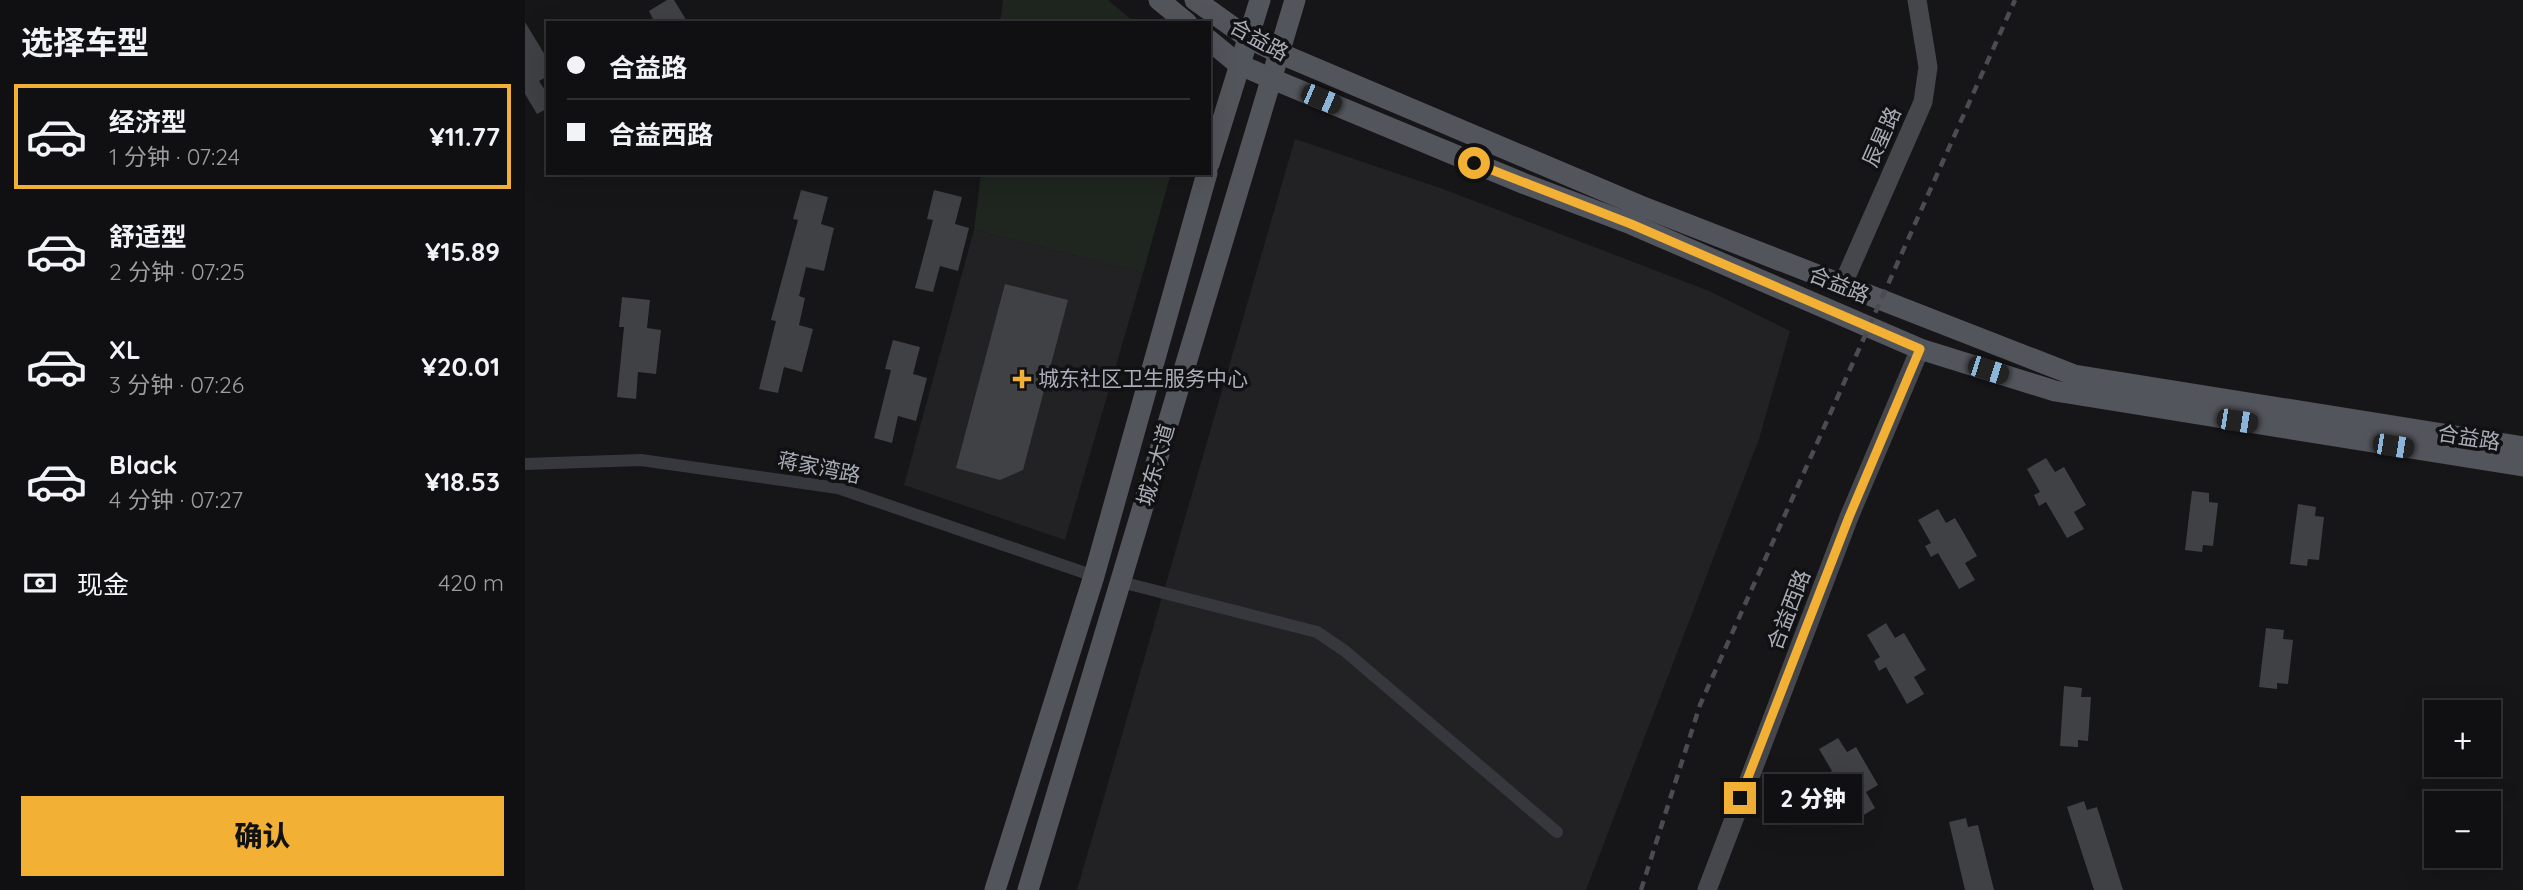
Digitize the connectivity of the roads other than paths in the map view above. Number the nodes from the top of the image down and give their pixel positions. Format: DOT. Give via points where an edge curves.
graph roads {
  1 [pos="1159,0"];
  2 [pos="1195,0"];
  3 [pos="1260,0"];
  4 [pos="1295,0"];
  5 [pos="1917,0"];
  6 [pos="1185,21"];
  7 [pos="1248,38"];
  8 [pos="1211,42"];
  9 [pos="1279,53"];
  10 [pos="1238,64"];
  11 [pos="1270,78"];
  12 [pos="1211,157"];
  13 [pos="1206,175"];
  14 [pos="1842,285"];
  15 [pos="1920,349"];
  16 [pos="2523,447"];
  17 [pos="525,464"];
  18 [pos="2523,466"];
  19 [pos="1094,576"];
  20 [pos="1121,582"];
  21 [pos="1557,832"];
  22 [pos="995,890"];
  23 [pos="1028,890"];
  24 [pos="1707,890"];
  1 -- 6 [label="main road"];
  2 -- 7 [label="main road, 合益路"];
  3 -- 7 [label="main road"];
  4 -- 9 [label="main road, 城东大道"];
  5 -- 14 [label="street, 辰星路" via="1928,68 1923,102"];
  7 -- 9 [label="main road, 合益路"];
  7 -- 10 [label="main road"];
  8 -- 10 [label="main road, 合益路"];
  9 -- 11 [label="main road, 城东大道"];
  9 -- 14 [label="main road, 合益路" via="1638,205"];
  10 -- 11 [label="main road, 合益路"];
  10 -- 12 [label="main road"];
  11 -- 15 [label="main road, 合益路" via="1631,224"];
  11 -- 20 [label="main road, 城东大道"];
  13 -- 19 [label="main road, 城东大道"];
  14 -- 16 [label="main road, 合益路" via="2074,375"];
  15 -- 18 [label="main road, 合益路" via="2055,391"];
  15 -- 24 [label="street, 合益西路" via="1849,517"];
  17 -- 19 [label="street, 蒋家湾路" via="641,460 838,488"];
  19 -- 22 [label="main road, 城东大道"];
  20 -- 21 [label="street" via="1317,632"];
  20 -- 23 [label="main road, 城东大道"];
}
